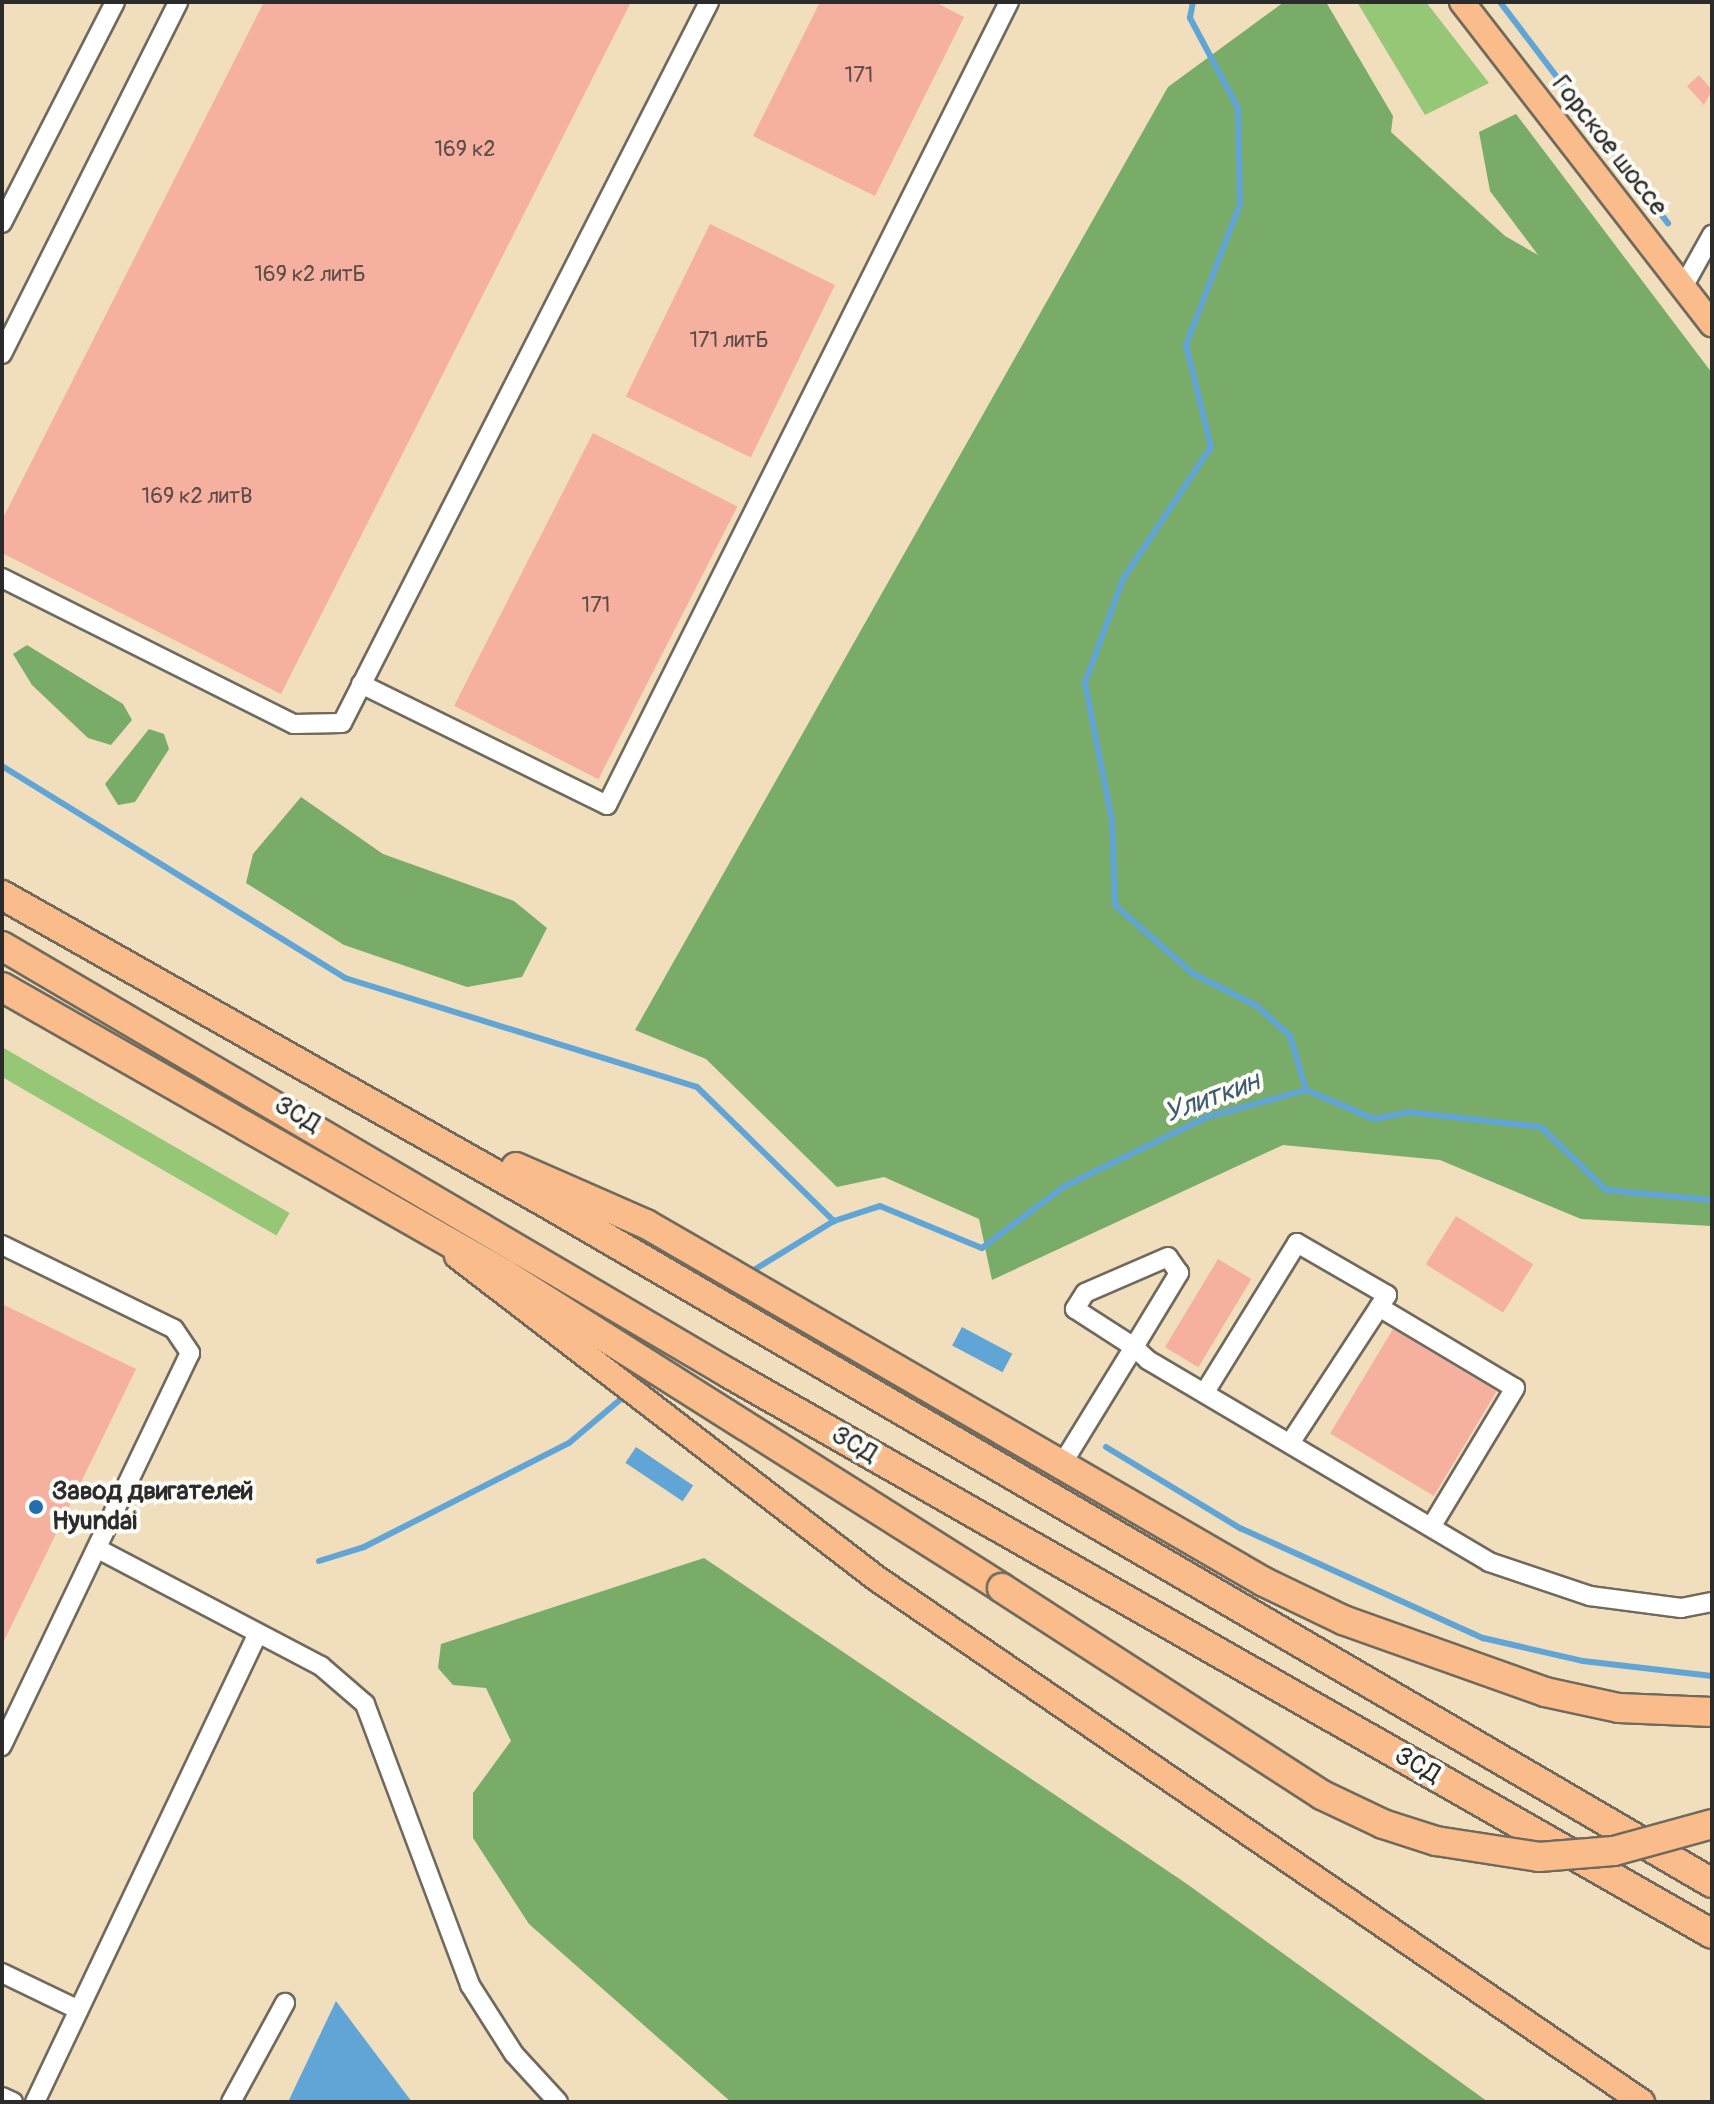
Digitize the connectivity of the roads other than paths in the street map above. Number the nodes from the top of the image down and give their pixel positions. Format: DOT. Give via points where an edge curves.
graph roads {
  1 [pos="115,2"];
  2 [pos="178,2"];
  3 [pos="709,2"];
  4 [pos="1009,2"];
  5 [pos="1462,2"];
  6 [pos="2,223"];
  7 [pos="1712,235"];
  8 [pos="1683,287"];
  9 [pos="1712,324"];
  10 [pos="2,354"];
  11 [pos="2,578"];
  12 [pos="361,684"];
  13 [pos="2,895"];
  14 [pos="2,946"];
  15 [pos="2,987"];
  16 [pos="384,1110"];
  17 [pos="426,1230"];
  18 [pos="2,1245"];
  19 [pos="1379,1307"];
  20 [pos="1134,1347"];
  21 [pos="1205,1392"];
  22 [pos="1292,1440"];
  23 [pos="1062,1464"];
  24 [pos="1431,1527"];
  25 [pos="98,1549"];
  26 [pos="1712,1602"];
  27 [pos="258,1633"];
  28 [pos="1712,1712"];
  29 [pos="2,1746"];
  30 [pos="1712,1824"];
  31 [pos="1712,1883"];
  32 [pos="1712,1934"];
  33 [pos="2,1973"];
  34 [pos="285,2003"];
  35 [pos="79,2010"];
  36 [pos="2,2097"];
  37 [pos="13,2102"];
  38 [pos="35,2102"];
  39 [pos="231,2102"];
  40 [pos="558,2102"];
  41 [pos="1642,2102"];
  1 -- 6 [label="street"];
  2 -- 10 [label="street"];
  3 -- 12 [label="street"];
  4 -- 12 [label="street" via="607,805"];
  5 -- 8 [label="main road, Горское шоссе"];
  7 -- 8 [label="street"];
  8 -- 9 [label="main road, Горское шоссе"];
  11 -- 12 [label="street" via="294,724 342,723"];
  13 -- 16 [label="highway, ЗСД"];
  14 -- 32 [label="highway, ЗСД" via="744,1382"];
  15 -- 17 [label="highway"];
  16 -- 23 [label="highway" via="646,1224"];
  16 -- 31 [label="highway, ЗСД"];
  17 -- 30 [label="highway, bridge" via="1002,1588 1322,1795 1383,1824 1436,1841 1539,1857 1614,1851"];
  17 -- 41 [label="main road" via="876,1578"];
  18 -- 25 [label="street" via="174,1329 190,1353"];
  19 -- 21 [label="street" via="1387,1295 1297,1243"];
  19 -- 22 [label="street"];
  19 -- 24 [label="street" via="1515,1388"];
  20 -- 20 [label="street" via="1179,1273 1168,1257 1085,1293 1075,1309"];
  20 -- 21 [label="street"];
  20 -- 23 [label="street"];
  21 -- 22 [label="street"];
  22 -- 24 [label="street"];
  23 -- 28 [label="highway" via="1264,1582 1462,1668 1619,1708"];
  24 -- 26 [label="street" via="1489,1562 1590,1596 1681,1608"];
  25 -- 27 [label="street"];
  25 -- 29 [label="street"];
  27 -- 35 [label="street"];
  27 -- 40 [label="street" via="321,1666 365,1704 470,1985 514,2054"];
  33 -- 35 [label="street"];
  34 -- 39 [label="street"];
  35 -- 38 [label="street"];
  36 -- 37 [label="street"];
}
